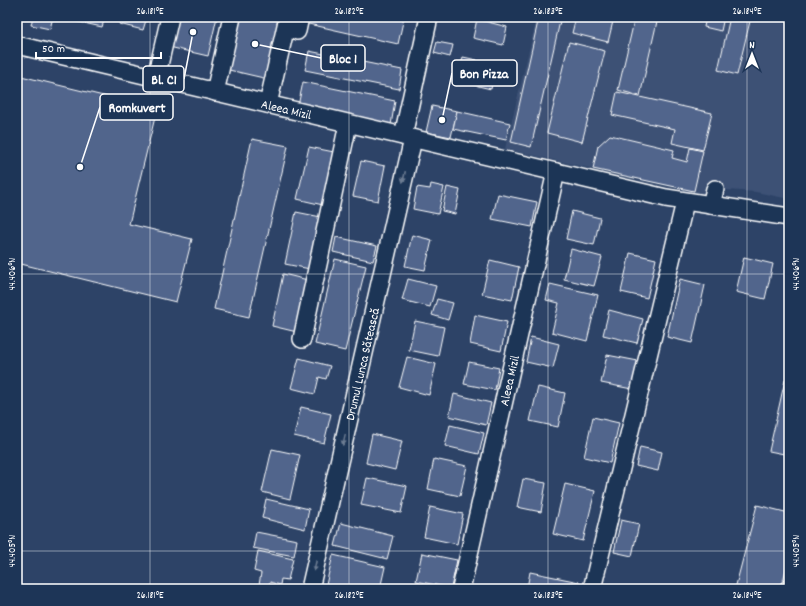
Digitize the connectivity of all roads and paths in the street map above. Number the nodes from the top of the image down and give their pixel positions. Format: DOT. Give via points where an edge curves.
graph roads {
  1 [pos="170,17"];
  2 [pos="222,17"];
  3 [pos="232,17"];
  4 [pos="288,17"];
  5 [pos="429,17"];
  6 [pos="17,45"];
  7 [pos="156,78"];
  8 [pos="210,90"];
  9 [pos="268,104"];
  10 [pos="348,124"];
  11 [pos="408,137"];
  12 [pos="556,172"];
  13 [pos="715,188"];
  14 [pos="685,202"];
  15 [pos="711,206"];
  16 [pos="789,217"];
  17 [pos="302,339"];
  18 [pos="310,589"];
  19 [pos="461,589"];
  20 [pos="592,589"];
  1 -- 7 [label="street"];
  2 -- 8 [label="street"];
  3 -- 8 [label="street"];
  4 -- 9 [label="street"];
  5 -- 11 [label="street, Drumul Lunca Sătească"];
  6 -- 7 [label="street, Aleea Mizil"];
  7 -- 8 [label="street, Aleea Mizil"];
  8 -- 9 [label="street, Aleea Mizil"];
  9 -- 10 [label="street, Aleea Mizil"];
  10 -- 11 [label="street, Aleea Mizil"];
  10 -- 17 [label="street"];
  11 -- 12 [label="street, Aleea Mizil"];
  11 -- 18 [label="street, Drumul Lunca Sătească, one-way"];
  12 -- 14 [label="street, Aleea Mizil"];
  12 -- 19 [label="street, Aleea Mizil"];
  13 -- 15 [label="street"];
  14 -- 15 [label="street, Aleea Mizil"];
  14 -- 20 [label="street"];
  15 -- 16 [label="street, Aleea Mizil"];
}
